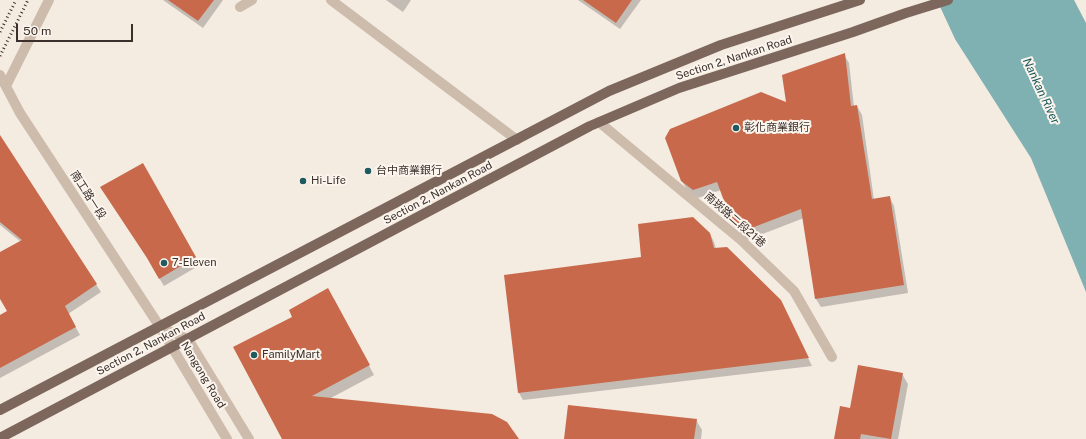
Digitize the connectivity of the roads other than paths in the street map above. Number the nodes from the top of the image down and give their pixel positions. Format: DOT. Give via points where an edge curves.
graph roads {
  1 [pos="49,0"];
  2 [pos="252,0"];
  3 [pos="331,0"];
  4 [pos="860,0"];
  5 [pos="948,0"];
  6 [pos="240,7"];
  7 [pos="0,75"];
  8 [pos="6,86"];
  9 [pos="598,122"];
  10 [pos="517,140"];
  11 [pos="160,326"];
  12 [pos="188,339"];
  13 [pos="172,346"];
  14 [pos="832,357"];
  15 [pos="0,410"];
  16 [pos="0,438"];
  17 [pos="227,439"];
  18 [pos="249,439"];
  1 -- 8 [label="street"];
  2 -- 6 [label="street"];
  3 -- 10 [label="street"];
  4 -- 10 [label="main road, Section 2, Nankan Road" via="721,45 652,73 609,91"];
  5 -- 9 [label="main road, Section 2, Nankan Road" via="679,88"];
  7 -- 8 [label="street, 南工路一段"];
  8 -- 11 [label="street, 南工路一段" via="20,113"];
  9 -- 12 [label="main road, Section 2, Nankan Road"];
  9 -- 14 [label="street, 南崁路二段21巷" via="741,240 794,291"];
  10 -- 11 [label="main road, Section 2, Nankan Road"];
  11 -- 12 [label="street, Nangong Road"];
  11 -- 13 [label="street, Nangong Road"];
  11 -- 15 [label="main road, Section 2, Nankan Road"];
  12 -- 13 [label="main road, Section 2, Nankan Road"];
  12 -- 18 [label="street, Nangong Road"];
  13 -- 16 [label="main road, Section 2, Nankan Road"];
  13 -- 17 [label="street, Nangong Road"];
}
